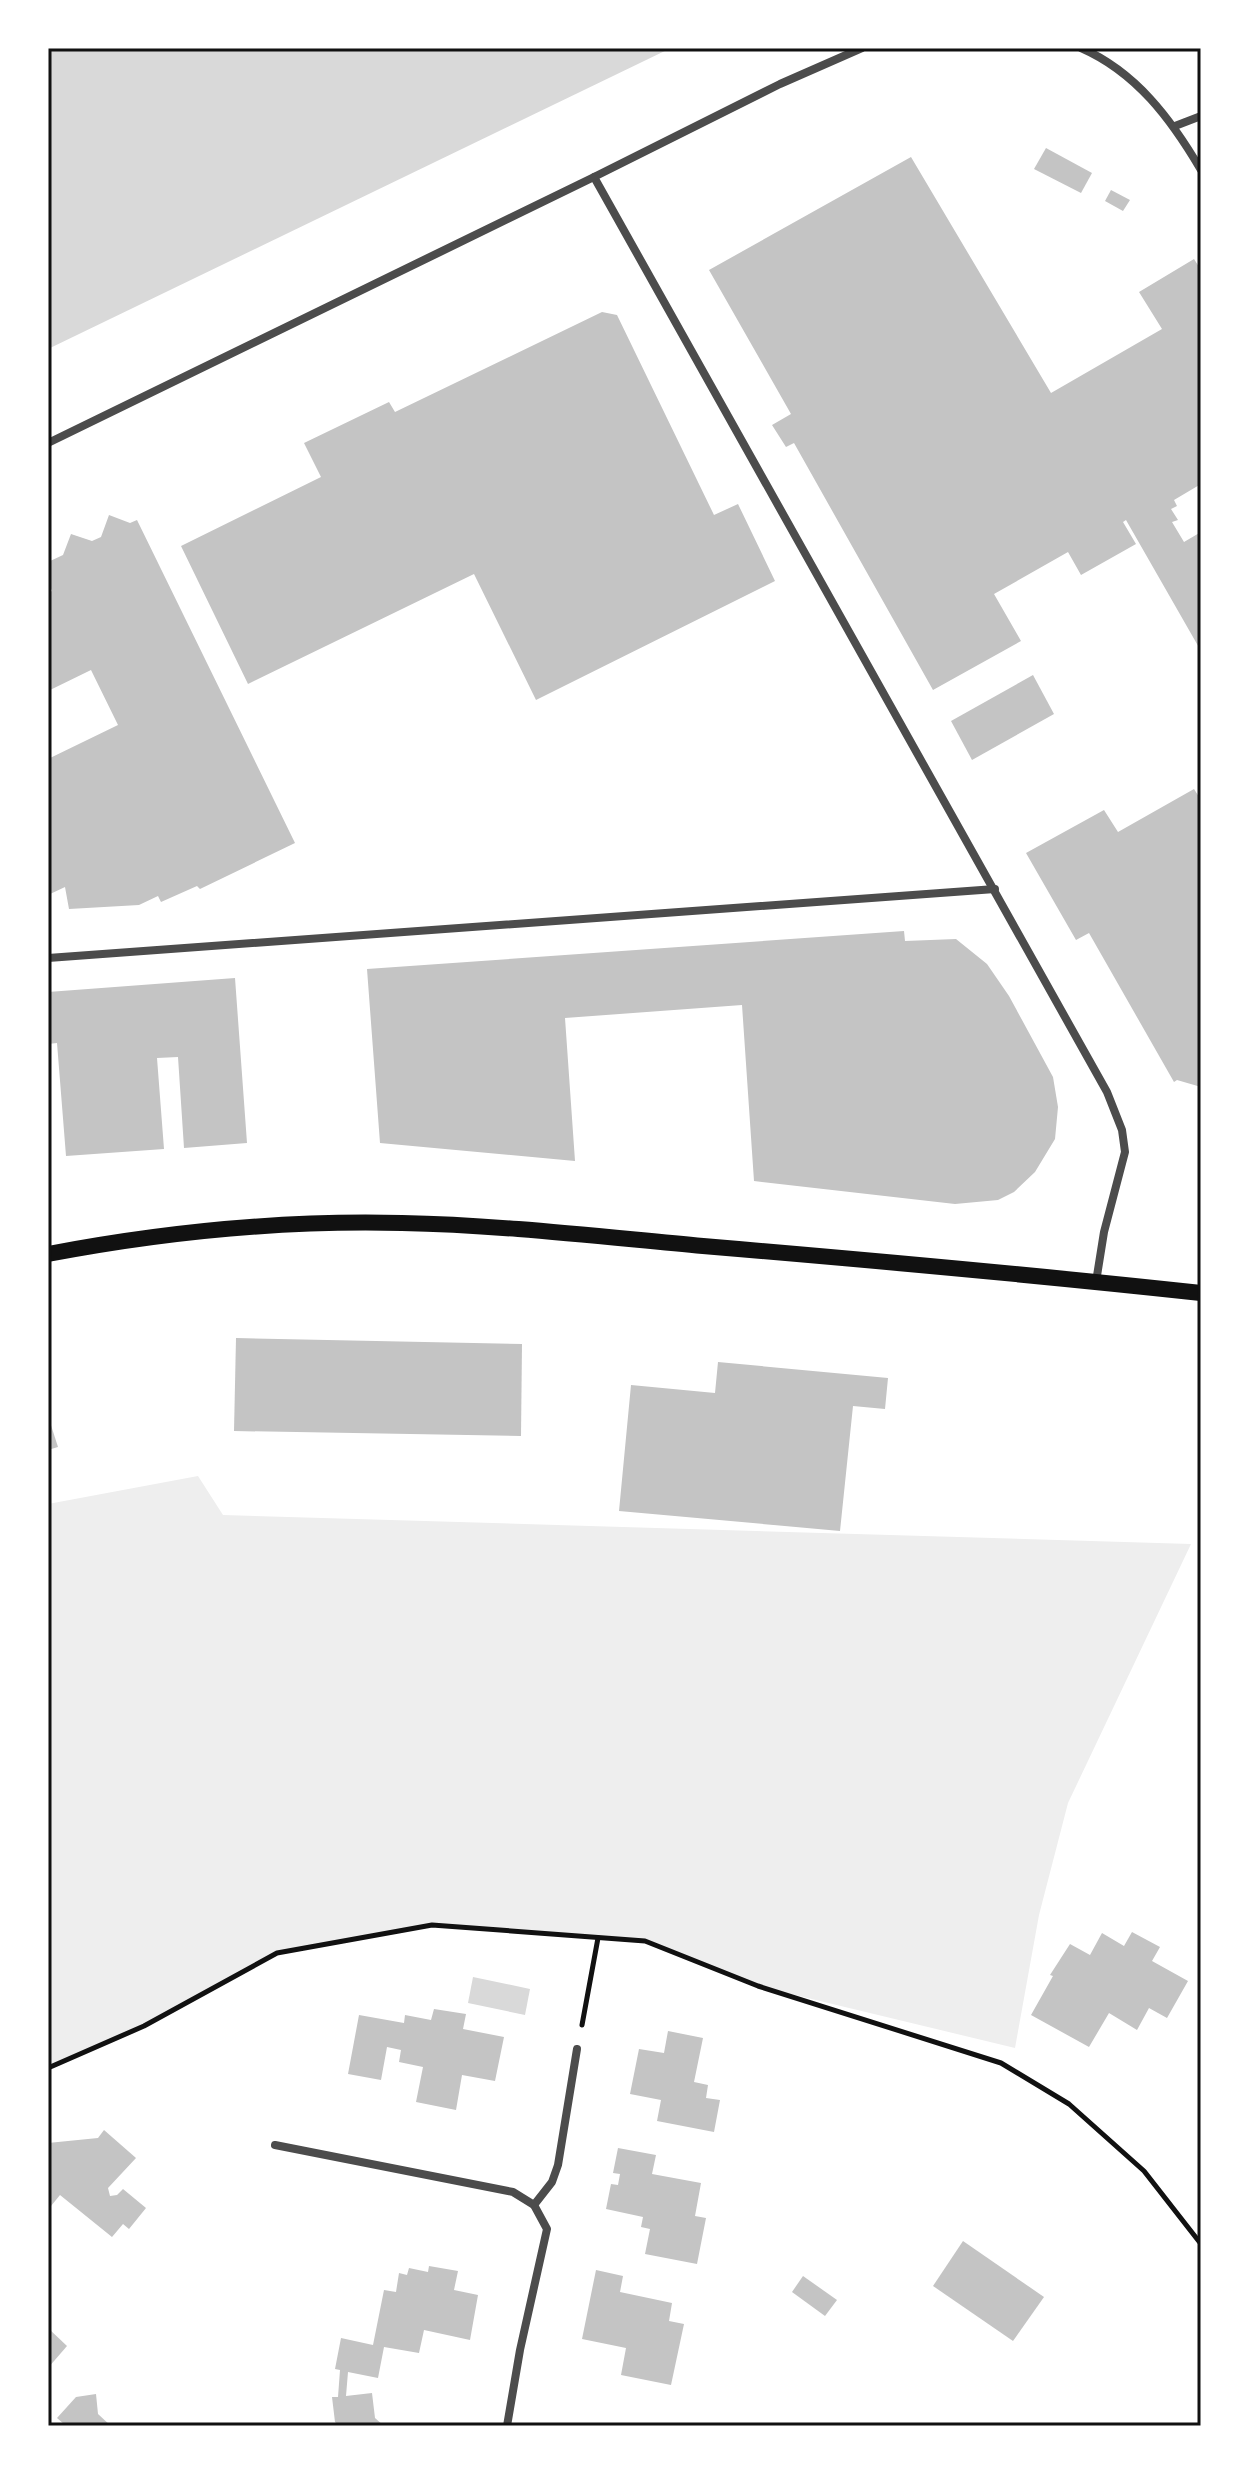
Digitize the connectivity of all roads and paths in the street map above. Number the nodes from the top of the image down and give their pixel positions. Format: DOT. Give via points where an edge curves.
graph roads {
  1 [pos="862,48"];
  2 [pos="1081,48"];
  3 [pos="1201,116"];
  4 [pos="1175,126"];
  5 [pos="1201,170"];
  6 [pos="594,177"];
  7 [pos="48,443"];
  8 [pos="995,889"];
  9 [pos="48,958"];
  10 [pos="48,1254"];
  11 [pos="1096,1282"];
  12 [pos="1201,1293"];
  13 [pos="598,1938"];
  14 [pos="577,2049"];
  15 [pos="48,2068"];
  16 [pos="275,2145"];
  17 [pos="534,2205"];
  18 [pos="1201,2244"];
  19 [pos="507,2426"];
  1 -- 6 [label="street"];
  2 -- 4 [label="street" via="1122,71"];
  3 -- 4 [label="street"];
  4 -- 5 [label="street"];
  6 -- 7 [label="street"];
  6 -- 8 [label="street"];
  8 -- 9 [label="street"];
  8 -- 11 [label="street" via="1101,1079 1122,1130 1125,1152"];
  10 -- 11 [label="main road" via="266,1226 402,1223"];
  11 -- 12 [label="main road"];
  13 -- 14 [label="path"];
  13 -- 15 [label="path" via="432,1925 277,1953 144,2026"];
  13 -- 18 [label="path" via="645,1941 758,1986 1001,2063 1080,2113 1144,2171"];
  14 -- 17 [label="street" via="558,2165"];
  16 -- 17 [label="street" via="513,2192"];
  17 -- 19 [label="street" via="547,2229"];
}
